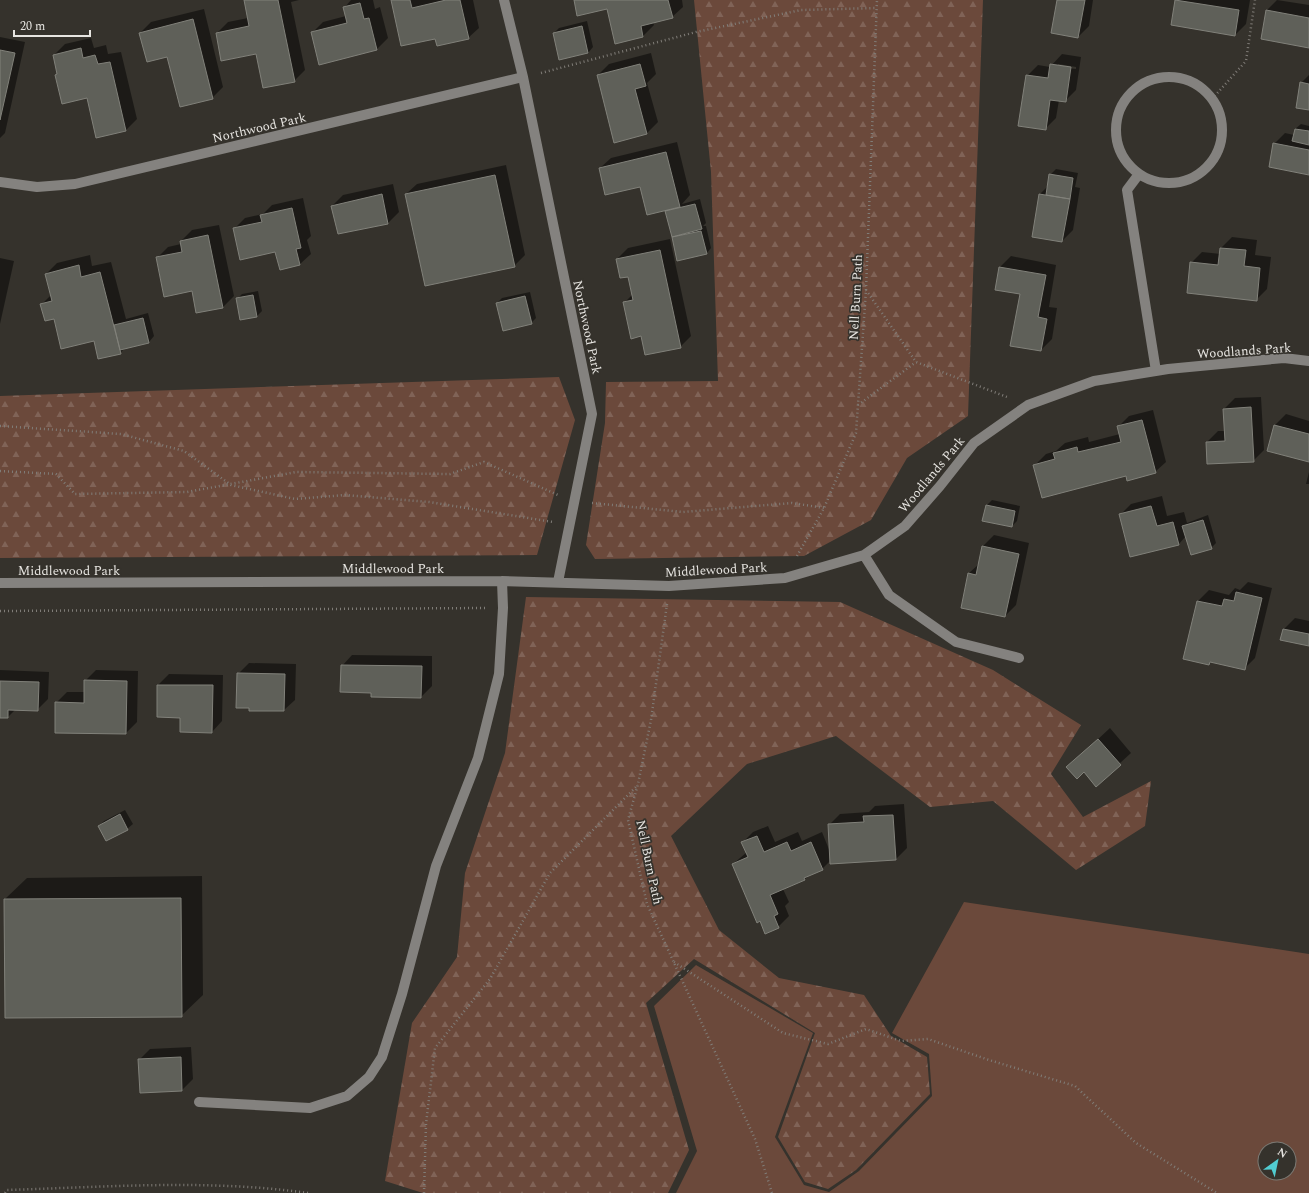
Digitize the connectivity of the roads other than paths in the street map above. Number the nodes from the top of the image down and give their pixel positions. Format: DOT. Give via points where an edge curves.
graph roads {
  1 [pos="504,0"];
  2 [pos="523,77"];
  3 [pos="1139,174"];
  4 [pos="0,182"];
  5 [pos="1309,361"];
  6 [pos="1156,371"];
  7 [pos="864,555"];
  8 [pos="785,578"];
  9 [pos="502,580"];
  10 [pos="558,582"];
  11 [pos="0,583"];
  12 [pos="1019,658"];
  13 [pos="199,1102"];
  1 -- 2 [label="street, Northwood Park"];
  2 -- 4 [label="street, Northwood Park" via="75,184 37,187"];
  2 -- 10 [label="street, Northwood Park" via="592,414"];
  3 -- 3 [label="street" via="1126,162 1118,145 1116,125 1121,107 1132,92 1148,81 1175,78 1202,89 1212,99 1222,124 1221,143 1217,154 1202,172 1185,181 1170,184 1152,181"];
  3 -- 6 [label="street" via="1127,190"];
  5 -- 6 [label="street, Woodlands Park" via="1284,358"];
  6 -- 7 [label="street, Woodlands Park" via="1094,381 1028,405 974,443 905,526"];
  7 -- 8 [label="street, Woodlands Park"];
  7 -- 12 [label="street" via="889,595 956,642"];
  8 -- 10 [label="street, Middlewood Park" via="669,586"];
  9 -- 10 [label="street, Middlewood Park"];
  9 -- 11 [label="street, Middlewood Park"];
  9 -- 13 [label="street" via="499,674 478,758 436,866 402,994 382,1057 369,1077 347,1096 310,1108"];
}
